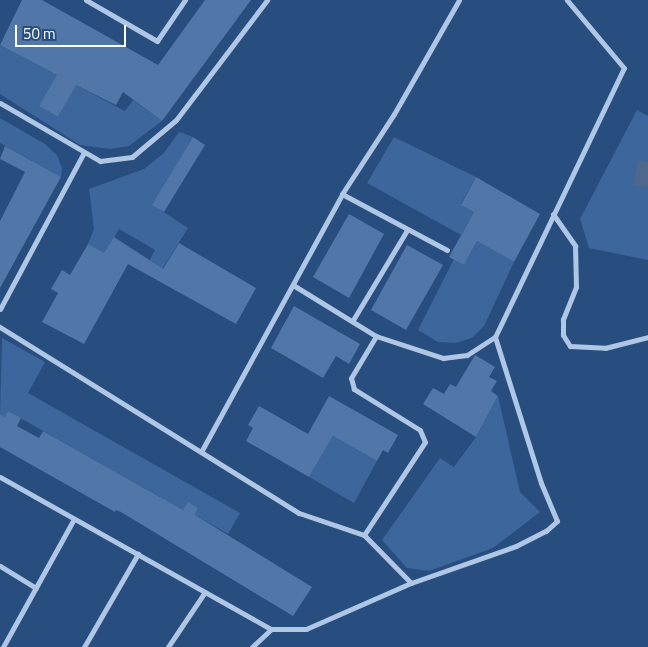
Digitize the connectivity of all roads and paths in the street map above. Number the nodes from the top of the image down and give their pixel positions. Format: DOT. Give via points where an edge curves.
graph roads {
  1 [pos="86,0"];
  2 [pos="185,0"];
  3 [pos="267,0"];
  4 [pos="459,0"];
  5 [pos="567,0"];
  6 [pos="0,103"];
  7 [pos="83,154"];
  8 [pos="342,194"];
  9 [pos="554,214"];
  10 [pos="407,230"];
  11 [pos="447,250"];
  12 [pos="293,285"];
  13 [pos="0,309"];
  14 [pos="353,320"];
  15 [pos="0,327"];
  16 [pos="376,336"];
  17 [pos="495,337"];
  18 [pos="648,337"];
  19 [pos="201,452"];
  20 [pos="0,478"];
  21 [pos="74,519"];
  22 [pos="364,536"];
  23 [pos="138,554"];
  24 [pos="0,566"];
  25 [pos="411,584"];
  26 [pos="36,588"];
  27 [pos="205,592"];
  28 [pos="271,629"];
  29 [pos="3,647"];
  30 [pos="84,647"];
  31 [pos="168,647"];
  32 [pos="252,647"];
  1 -- 2 [label="street" via="157,41"];
  3 -- 7 [label="street" via="176,120 132,157 100,161"];
  4 -- 8 [label="street" via="394,114"];
  5 -- 9 [label="street" via="624,68"];
  6 -- 7 [label="street"];
  7 -- 13 [label="street"];
  8 -- 10 [label="street"];
  8 -- 12 [label="street"];
  9 -- 17 [label="street"];
  9 -- 18 [label="street" via="575,246 576,287 563,319 563,335 570,346 605,348"];
  10 -- 11 [label="street"];
  10 -- 14 [label="street"];
  12 -- 14 [label="street"];
  12 -- 19 [label="street"];
  14 -- 16 [label="street"];
  15 -- 19 [label="street"];
  16 -- 17 [label="street" via="443,358 467,355"];
  16 -- 22 [label="street" via="351,378 354,389 420,430 425,442"];
  17 -- 25 [label="street" via="541,483 558,521 516,546"];
  19 -- 22 [label="street" via="299,513"];
  20 -- 21 [label="street"];
  21 -- 23 [label="street"];
  21 -- 26 [label="street"];
  22 -- 25 [label="street"];
  23 -- 27 [label="street"];
  23 -- 30 [label="street"];
  24 -- 26 [label="street"];
  25 -- 28 [label="street" via="306,629"];
  26 -- 29 [label="street"];
  27 -- 28 [label="street"];
  27 -- 31 [label="street"];
  28 -- 32 [label="street"];
}
